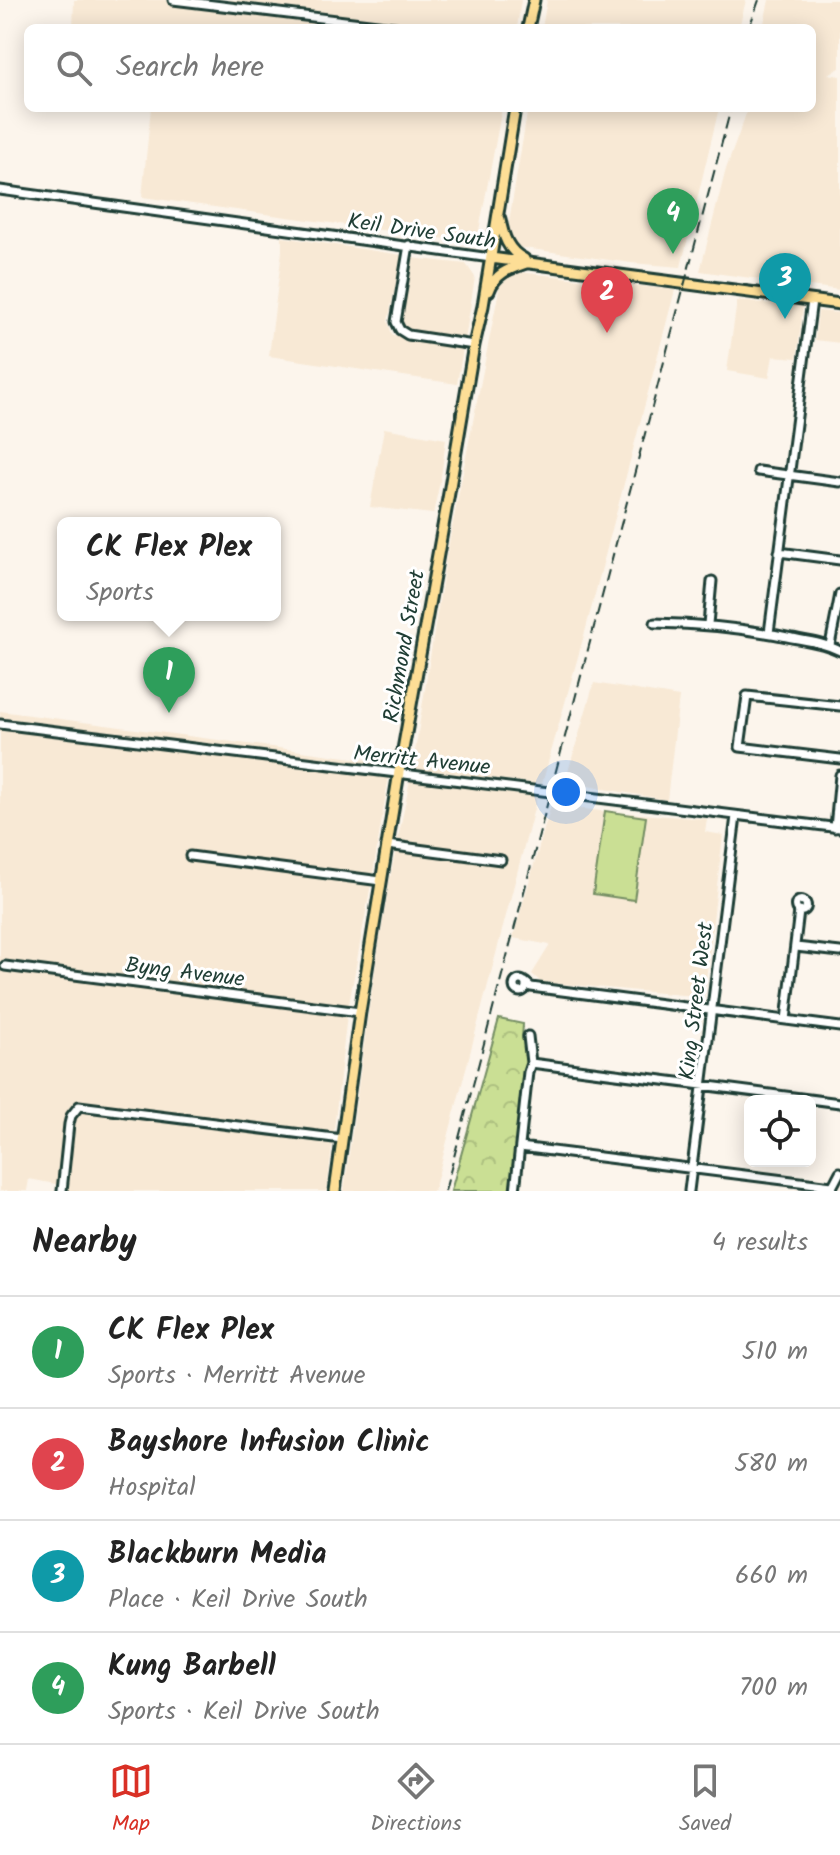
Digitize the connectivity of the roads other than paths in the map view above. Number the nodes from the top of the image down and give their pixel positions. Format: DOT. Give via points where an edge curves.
graph roads {
  1 [pos="173,0"];
  2 [pos="534,0"];
  3 [pos="369,24"];
  4 [pos="529,24"];
  5 [pos="514,112"];
  6 [pos="0,190"];
  7 [pos="498,208"];
  8 [pos="409,245"];
  9 [pos="491,258"];
  10 [pos="530,262"];
  11 [pos="812,300"];
  12 [pos="840,304"];
  13 [pos="483,306"];
  14 [pos="474,345"];
  15 [pos="758,471"];
  16 [pos="789,475"];
  17 [pos="840,482"];
  18 [pos="779,552"];
  19 [pos="840,560"];
  20 [pos="712,581"];
  21 [pos="840,594"];
  22 [pos="655,623"];
  23 [pos="708,624"];
  24 [pos="769,633"];
  25 [pos="830,645"];
  26 [pos="840,651"];
  27 [pos="840,706"];
  28 [pos="0,724"];
  29 [pos="840,759"];
  30 [pos="399,772"];
  31 [pos="840,775"];
  32 [pos="736,816"];
  33 [pos="838,828"];
  34 [pos="387,845"];
  35 [pos="190,856"];
  36 [pos="501,860"];
  37 [pos="381,881"];
  38 [pos="799,911"];
  39 [pos="796,947"];
  40 [pos="840,952"];
  41 [pos="5,966"];
  42 [pos="524,987"];
  43 [pos="712,1011"];
  44 [pos="360,1012"];
  45 [pos="786,1020"];
  46 [pos="840,1027"];
  47 [pos="528,1036"];
  48 [pos="531,1063"];
  49 [pos="702,1085"];
  50 [pos="840,1103"];
  51 [pos="342,1139"];
  52 [pos="520,1147"];
  53 [pos="692,1168"];
  54 [pos="840,1172"];
  55 [pos="831,1189"];
  56 [pos="62,1191"];
  57 [pos="335,1191"];
  58 [pos="515,1191"];
  59 [pos="689,1191"];
  1 -- 3 [label="street"];
  2 -- 4 [label="main road"];
  5 -- 7 [label="main road, Richmond Street"];
  6 -- 8 [label="street, Keil Drive South"];
  7 -- 9 [label="main road, Richmond Street"];
  7 -- 10 [label="main road" via="505,242"];
  8 -- 9 [label="street, Keil Drive South"];
  8 -- 14 [label="street" via="396,322 400,330"];
  9 -- 10 [label="main road, Keil Drive South"];
  9 -- 13 [label="main road, Richmond Street"];
  10 -- 11 [label="main road, Keil Drive South"];
  10 -- 13 [label="main road" via="501,273"];
  11 -- 12 [label="main road, Keil Drive South"];
  11 -- 16 [label="street"];
  13 -- 14 [label="main road, Richmond Street"];
  14 -- 30 [label="main road, Richmond Street"];
  15 -- 16 [label="street"];
  16 -- 17 [label="street"];
  16 -- 18 [label="street"];
  18 -- 19 [label="street"];
  18 -- 24 [label="street"];
  20 -- 23 [label="street"];
  21 -- 25 [label="street"];
  22 -- 23 [label="street"];
  23 -- 24 [label="street"];
  24 -- 25 [label="street"];
  25 -- 26 [label="street"];
  27 -- 29 [label="street" via="747,696 740,747"];
  28 -- 30 [label="street, Merritt Avenue"];
  30 -- 32 [label="street, Merritt Avenue"];
  30 -- 34 [label="main road, Richmond Street"];
  31 -- 33 [label="street"];
  32 -- 33 [label="street, Merritt Avenue"];
  32 -- 43 [label="street, King Street West"];
  34 -- 36 [label="street"];
  34 -- 37 [label="main road, Richmond Street"];
  35 -- 37 [label="street"];
  37 -- 44 [label="main road, Richmond Street"];
  38 -- 39 [label="street"];
  39 -- 40 [label="street"];
  39 -- 45 [label="street"];
  41 -- 44 [label="street, Byng Avenue"];
  42 -- 43 [label="street"];
  43 -- 45 [label="street"];
  43 -- 49 [label="street, King Street West"];
  44 -- 51 [label="main road, Richmond Street"];
  45 -- 46 [label="street"];
  47 -- 48 [label="street"];
  48 -- 49 [label="street"];
  48 -- 52 [label="street"];
  49 -- 50 [label="street"];
  49 -- 53 [label="street, King Street West"];
  51 -- 56 [label="street" via="79,1106 69,1124"];
  51 -- 57 [label="main road, Richmond Street"];
  52 -- 53 [label="street"];
  52 -- 58 [label="street"];
  53 -- 55 [label="street"];
  53 -- 59 [label="street, King Street West"];
  54 -- 55 [label="street"];
}
